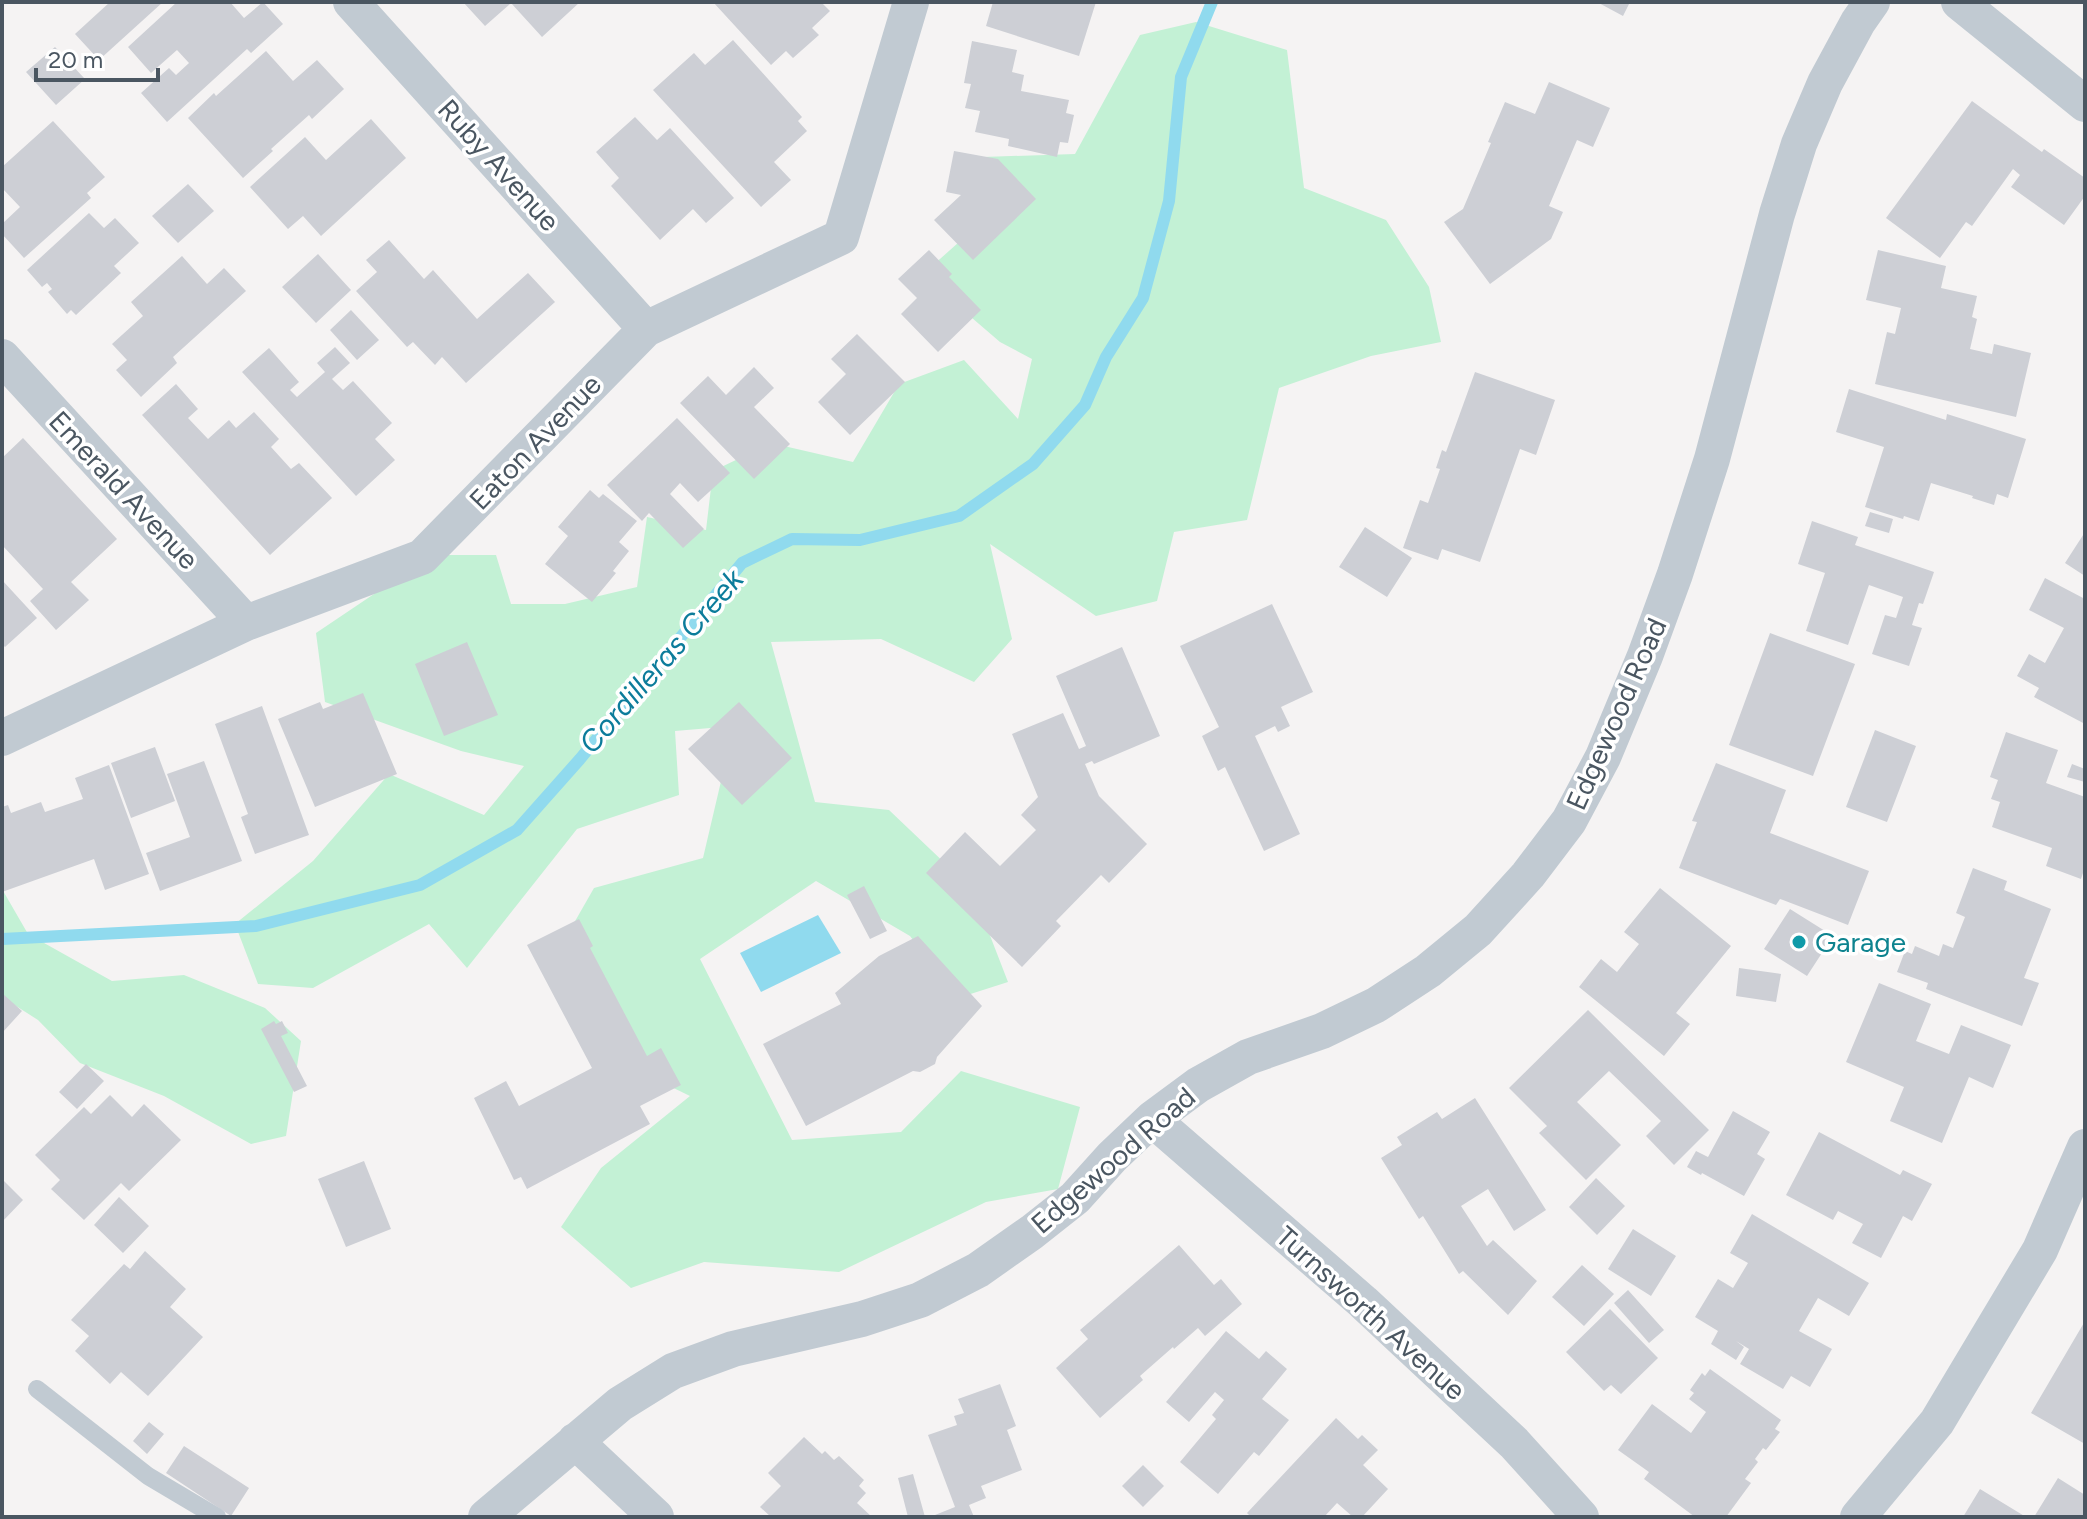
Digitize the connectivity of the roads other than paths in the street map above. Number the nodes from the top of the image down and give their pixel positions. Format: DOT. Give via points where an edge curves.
graph roads {
  1 [pos="351,2"];
  2 [pos="911,2"];
  3 [pos="1872,2"];
  4 [pos="1959,2"];
  5 [pos="2085,104"];
  6 [pos="646,329"];
  7 [pos="2,357"];
  8 [pos="246,623"];
  9 [pos="2,738"];
  10 [pos="1152,1119"];
  11 [pos="2085,1147"];
  12 [pos="37,1389"];
  13 [pos="575,1441"];
  14 [pos="217,1517"];
  15 [pos="486,1517"];
  16 [pos="656,1517"];
  17 [pos="1581,1517"];
  18 [pos="1858,1517"];
  1 -- 6 [label="street, Ruby Avenue"];
  2 -- 6 [label="street, Eaton Avenue" via="841,237"];
  3 -- 10 [label="street, Edgewood Road" via="1825,83 1799,144 1675,574 1603,757 1569,821 1478,930 1428,971 1363,1012 1248,1057"];
  4 -- 5 [label="street"];
  6 -- 8 [label="street, Eaton Avenue" via="422,557"];
  7 -- 8 [label="street, Emerald Avenue"];
  8 -- 9 [label="street, Eaton Avenue"];
  10 -- 13 [label="street, Edgewood Road" via="1075,1198 978,1270 877,1315 733,1349 673,1371"];
  10 -- 17 [label="street, Turnsworth Avenue" via="1363,1302 1514,1443"];
  11 -- 18 [label="street" via="2040,1250 1937,1422"];
  12 -- 14 [label="lane" via="148,1476"];
  13 -- 15 [label="street, Edgewood Road"];
  13 -- 16 [label="street"];
}
